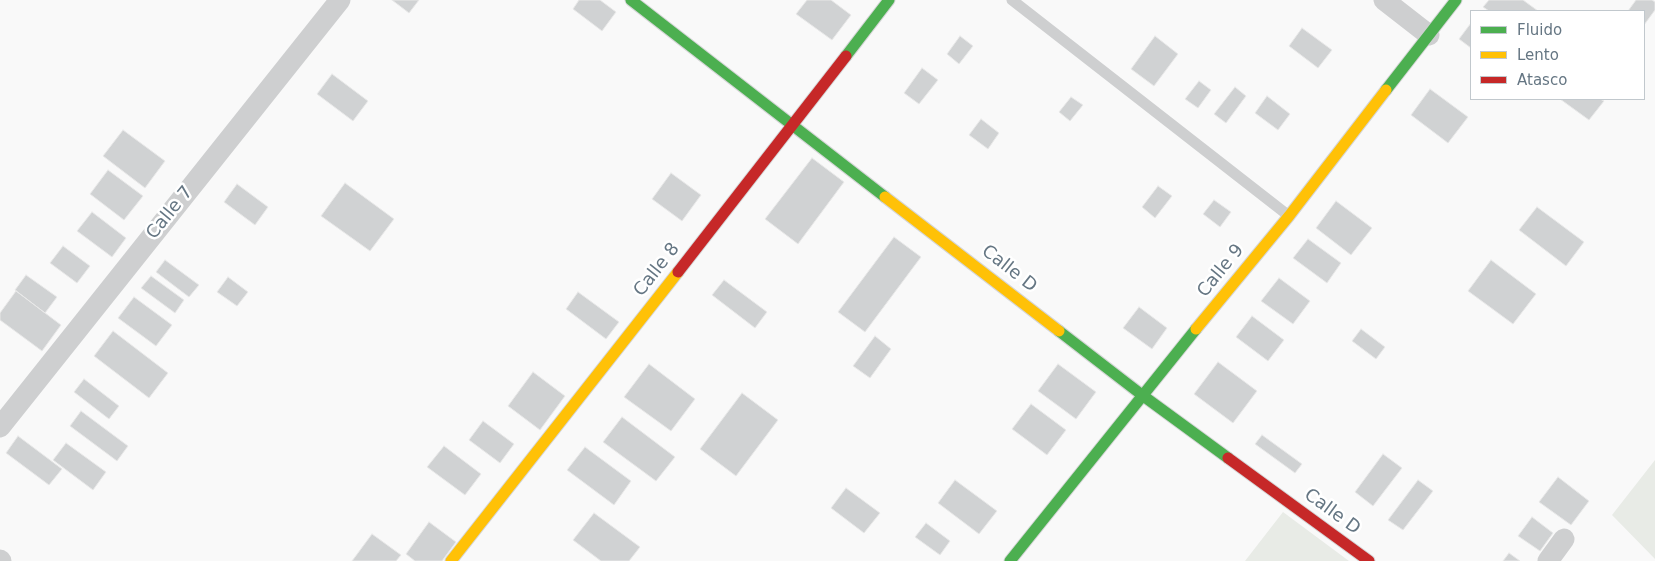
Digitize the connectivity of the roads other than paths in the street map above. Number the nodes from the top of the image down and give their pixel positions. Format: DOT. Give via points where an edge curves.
graph roads {
  1 [pos="340,0"];
  2 [pos="631,0"];
  3 [pos="889,0"];
  4 [pos="1012,0"];
  5 [pos="1384,0"];
  6 [pos="1456,0"];
  7 [pos="1429,35"];
  8 [pos="794,125"];
  9 [pos="1289,216"];
  10 [pos="1142,395"];
  11 [pos="0,427"];
  12 [pos="1564,539"];
  13 [pos="451,561"];
  14 [pos="1010,561"];
  15 [pos="1369,561"];
  16 [pos="1548,561"];
  1 -- 11 [label="street, Calle 7"];
  2 -- 8 [label="street, Calle D"];
  3 -- 8 [label="street, Calle 8"];
  4 -- 9 [label="lane"];
  5 -- 7 [label="street"];
  6 -- 7 [label="street, Calle 9"];
  7 -- 9 [label="street, Calle 9"];
  8 -- 10 [label="street, Calle D"];
  8 -- 13 [label="street, Calle 8"];
  9 -- 10 [label="street, Calle 9"];
  10 -- 14 [label="street, Calle 9"];
  10 -- 15 [label="street, Calle D"];
  12 -- 16 [label="street"];
}
